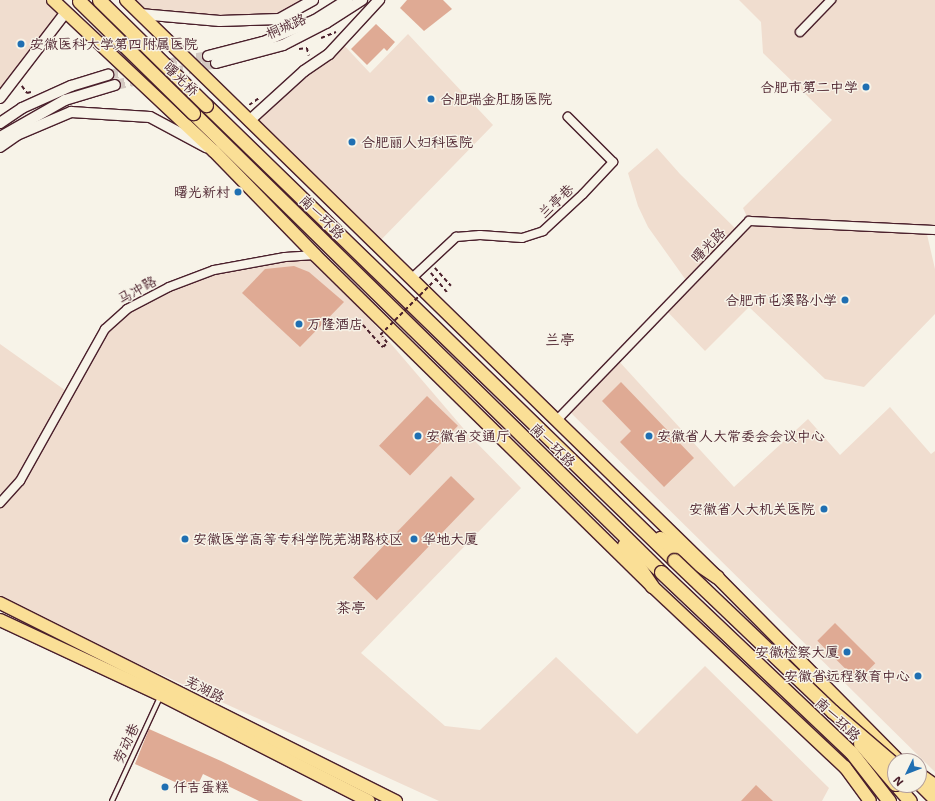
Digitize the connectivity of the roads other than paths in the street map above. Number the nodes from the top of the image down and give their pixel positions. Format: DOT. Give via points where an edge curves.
graph roads {
  1 [pos="53,0"];
  2 [pos="99,0"];
  3 [pos="126,0"];
  4 [pos="313,0"];
  5 [pos="347,0"];
  6 [pos="362,0"];
  7 [pos="379,0"];
  8 [pos="831,0"];
  9 [pos="78,1"];
  10 [pos="66,12"];
  11 [pos="140,14"];
  12 [pos="800,32"];
  13 [pos="208,56"];
  14 [pos="216,63"];
  15 [pos="108,75"];
  16 [pos="115,85"];
  17 [pos="0,98"];
  18 [pos="206,105"];
  19 [pos="193,113"];
  20 [pos="568,118"];
  21 [pos="249,121"];
  22 [pos="0,123"];
  23 [pos="0,137"];
  24 [pos="0,147"];
  25 [pos="214,151"];
  26 [pos="935,230"];
  27 [pos="315,255"];
  28 [pos="411,279"];
  29 [pos="556,421"];
  30 [pos="2,498"];
  31 [pos="608,520"];
  32 [pos="633,521"];
  33 [pos="718,577"];
  34 [pos="652,586"];
  35 [pos="0,603"];
  36 [pos="0,620"];
  37 [pos="161,695"];
  38 [pos="832,711"];
  39 [pos="881,742"];
  40 [pos="887,753"];
  41 [pos="891,753"];
  42 [pos="887,758"];
  43 [pos="851,768"];
  44 [pos="887,775"];
  45 [pos="864,778"];
  46 [pos="866,792"];
  47 [pos="903,793"];
  48 [pos="112,801"];
  49 [pos="369,801"];
  50 [pos="396,801"];
  51 [pos="890,801"];
  52 [pos="910,801"];
  1 -- 10 [label="main road"];
  2 -- 18 [label="highway, 曙光桥, bridge"];
  3 -- 11 [label="main road"];
  4 -- 11 [label="street" via="279,19 220,21"];
  5 -- 13 [label="street, 桐城路" via="315,20 263,42"];
  6 -- 14 [label="street, 桐城路" via="326,23 283,45"];
  7 -- 21 [label="street" via="329,54 304,71"];
  8 -- 12 [label="street"];
  9 -- 19 [label="highway, 曙光桥, bridge"];
  10 -- 17 [label="street"];
  10 -- 25 [label="main road"];
  11 -- 21 [label="main road"];
  15 -- 22 [label="street" via="71,86 22,108"];
  16 -- 23 [label="street" via="65,100"];
  18 -- 32 [label="highway, 南一环路"];
  19 -- 31 [label="highway, 南一环路"];
  20 -- 28 [label="street, 兰亭巷" via="614,162 583,194 543,231 522,238 480,234 456,237"];
  21 -- 28 [label="main road"];
  24 -- 25 [label="street" via="17,135 71,112 150,117"];
  25 -- 27 [label="main road"];
  26 -- 29 [label="street, 曙光路" via="749,221"];
  27 -- 30 [label="street, 马冲路" via="285,257 214,270 169,287 126,309 105,329 20,481"];
  27 -- 34 [label="main road"];
  28 -- 29 [label="main road"];
  29 -- 33 [label="main road"];
  31 -- 34 [label="highway"];
  31 -- 51 [label="highway, 南一环路, bridge" via="851,752"];
  32 -- 33 [label="highway"];
  32 -- 38 [label="highway, 南一环路, bridge"];
  33 -- 39 [label="main road"];
  34 -- 43 [label="main road"];
  35 -- 50 [label="main road, 芜湖路"];
  36 -- 37 [label="main road, 芜湖路"];
  37 -- 48 [label="lane, 劳动巷"];
  37 -- 49 [label="main road, 芜湖路"];
  38 -- 40 [label="highway, 南一环路, bridge"];
  38 -- 44 [label="highway, bridge"];
  39 -- 41 [label="main road"];
  39 -- 43 [label="lane" via="881,751"];
  42 -- 45 [label="lane"];
  43 -- 46 [label="main road"];
  47 -- 52 [label="highway"];
}
